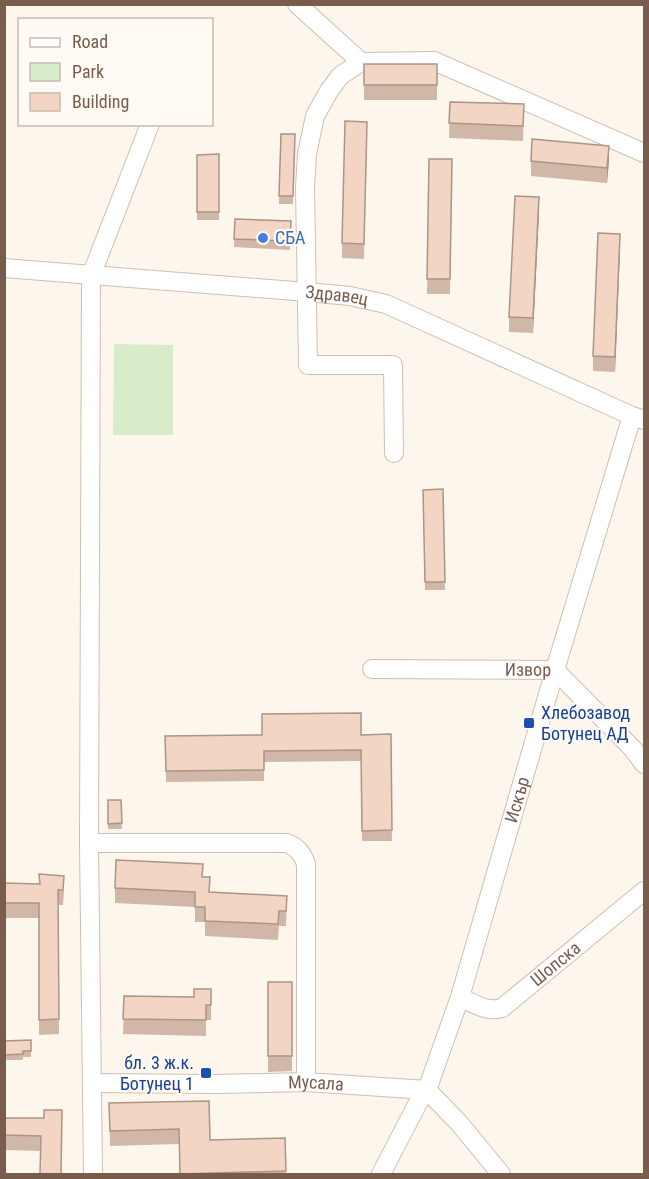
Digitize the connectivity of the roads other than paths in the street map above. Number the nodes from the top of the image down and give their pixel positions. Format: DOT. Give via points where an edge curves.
graph roads {
  1 [pos="297,4"];
  2 [pos="361,62"];
  3 [pos="149,126"];
  4 [pos="645,153"];
  5 [pos="4,268"];
  6 [pos="91,276"];
  7 [pos="307,292"];
  8 [pos="638,418"];
  9 [pos="394,453"];
  10 [pos="372,669"];
  11 [pos="555,670"];
  12 [pos="639,744"];
  13 [pos="645,764"];
  14 [pos="89,843"];
  15 [pos="645,891"];
  16 [pos="460,997"];
  17 [pos="306,1082"];
  18 [pos="92,1083"];
  19 [pos="427,1090"];
  20 [pos="93,1174"];
  21 [pos="381,1174"];
  22 [pos="501,1174"];
  1 -- 2 [label="street"];
  2 -- 4 [label="street" via="434,62"];
  2 -- 7 [label="street" via="340,76 315,116 305,187"];
  3 -- 6 [label="street"];
  5 -- 6 [label="street, Здравец"];
  6 -- 7 [label="street, Здравец"];
  6 -- 14 [label="street"];
  7 -- 8 [label="street, Здравец" via="386,304"];
  7 -- 9 [label="street" via="308,365 393,365"];
  8 -- 11 [label="street, Искър"];
  10 -- 11 [label="street, Извор"];
  11 -- 12 [label="street, Извор"];
  11 -- 16 [label="street, Искър"];
  12 -- 13 [label="street, Извор"];
  14 -- 17 [label="street" via="287,843 297,847 306,864"];
  14 -- 18 [label="street"];
  15 -- 16 [label="street, Шопска" via="502,1008 486,1009"];
  16 -- 19 [label="street, Искър"];
  17 -- 18 [label="street, Мусала"];
  17 -- 19 [label="street, Мусала"];
  18 -- 20 [label="street"];
  19 -- 21 [label="street, Искър"];
  19 -- 22 [label="street"];
}
